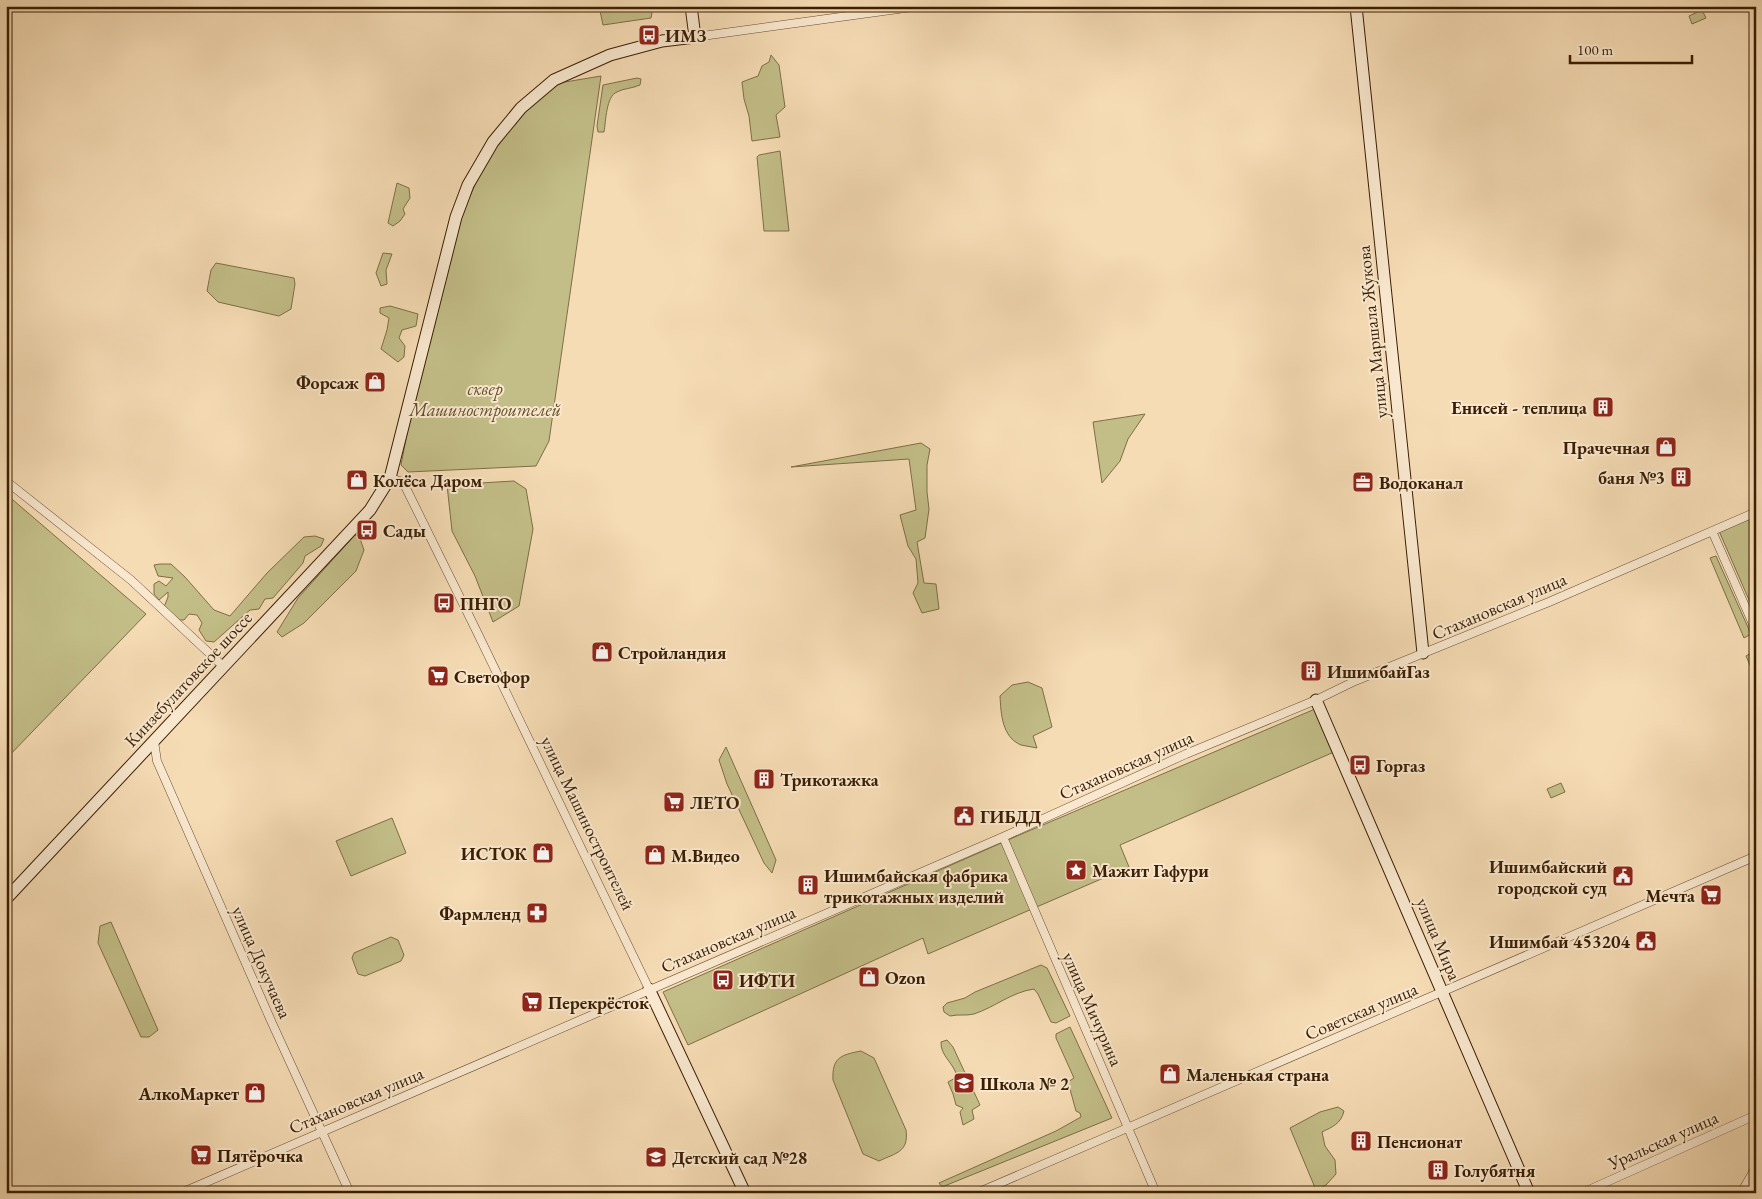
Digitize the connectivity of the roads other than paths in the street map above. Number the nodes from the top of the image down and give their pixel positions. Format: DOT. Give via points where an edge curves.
graph roads {
  1 [pos="691,6"];
  2 [pos="920,6"];
  3 [pos="1356,6"];
  4 [pos="695,37"];
  5 [pos="390,478"];
  6 [pos="6,481"];
  7 [pos="1756,512"];
  8 [pos="1712,531"];
  9 [pos="1756,631"];
  10 [pos="1423,653"];
  11 [pos="224,667"];
  12 [pos="1316,700"];
  13 [pos="154,741"];
  14 [pos="1003,837"];
  15 [pos="1756,856"];
  16 [pos="6,899"];
  17 [pos="649,989"];
  18 [pos="1443,992"];
  19 [pos="1756,1115"];
  20 [pos="1128,1127"];
  21 [pos="321,1132"];
  22 [pos="1756,1167"];
  23 [pos="181,1193"];
  24 [pos="350,1193"];
  25 [pos="745,1193"];
  26 [pos="977,1193"];
  27 [pos="1156,1193"];
  28 [pos="1529,1193"];
  29 [pos="1582,1193"];
  30 [pos="1740,1193"];
  1 -- 4 [label="street"];
  2 -- 4 [label="street"];
  3 -- 10 [label="street, улица Маршала Жукова"];
  4 -- 5 [label="street, Кинзебулатовское шоссе" via="662,41 610,55 554,80 521,108 493,142 468,185 456,217"];
  5 -- 11 [label="street, Кинзебулатовское шоссе" via="370,510"];
  5 -- 17 [label="street, улица Машиностроителей" via="403,482"];
  6 -- 11 [label="street" via="131,580"];
  7 -- 8 [label="street, Стахановская улица"];
  8 -- 9 [label="street"];
  8 -- 10 [label="street, Стахановская улица"];
  10 -- 12 [label="street, Стахановская улица"];
  11 -- 13 [label="street, Кинзебулатовское шоссе"];
  12 -- 14 [label="street, Стахановская улица" via="1186,754"];
  12 -- 18 [label="street, улица Мира"];
  13 -- 16 [label="street, Кинзебулатовское шоссе"];
  13 -- 21 [label="street, улица Докучаева" via="157,761"];
  14 -- 17 [label="street, Стахановская улица"];
  14 -- 20 [label="street, улица Мичурина"];
  15 -- 18 [label="street, Советская улица"];
  17 -- 21 [label="street, Стахановская улица"];
  17 -- 25 [label="street, улица Машиностроителей"];
  18 -- 20 [label="street, Советская улица"];
  18 -- 28 [label="street, улица Мира"];
  19 -- 29 [label="street, Уральская улица"];
  20 -- 26 [label="street, Советская улица"];
  20 -- 27 [label="street, улица Мичурина"];
  21 -- 23 [label="street, Стахановская улица"];
  21 -- 24 [label="street, улица Докучаева"];
  22 -- 30 [label="street"];
}
